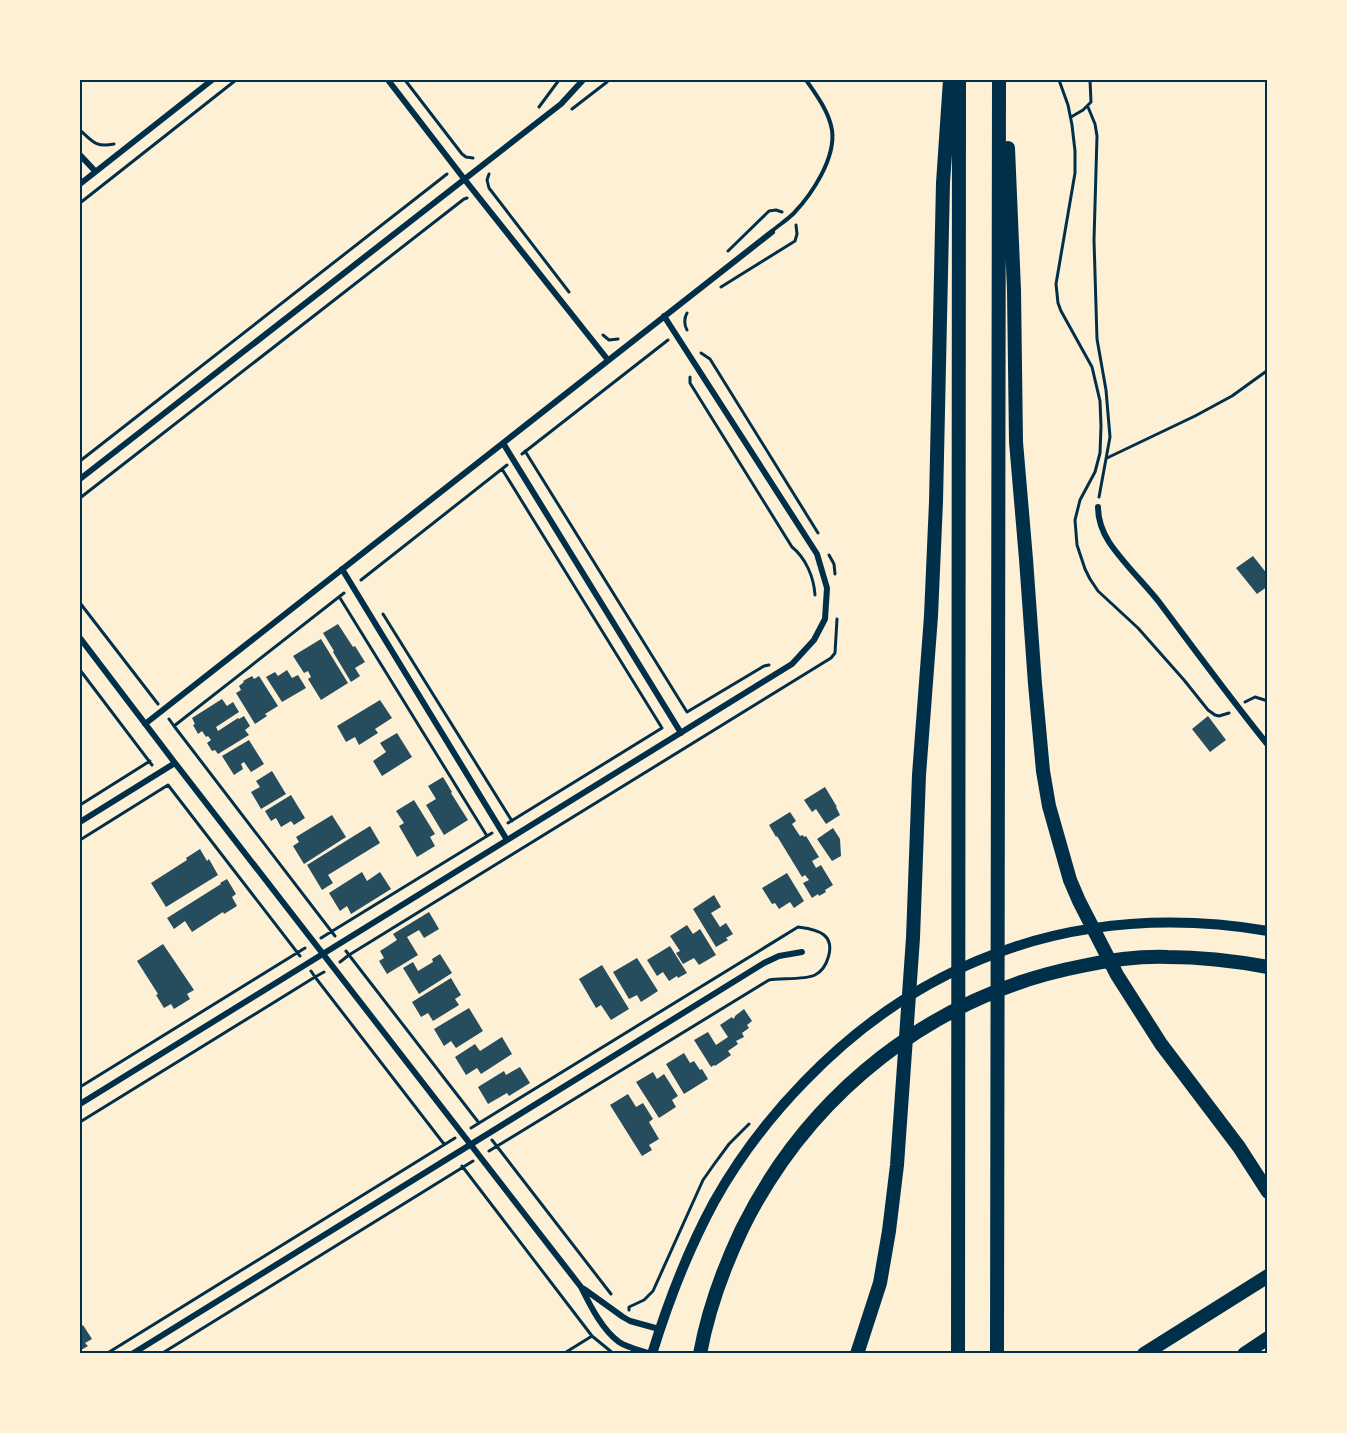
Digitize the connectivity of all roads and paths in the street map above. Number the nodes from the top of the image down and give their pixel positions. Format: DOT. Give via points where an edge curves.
graph roads {
  1 [pos="212,80"];
  2 [pos="236,80"];
  3 [pos="388,80"];
  4 [pos="405,80"];
  5 [pos="559,80"];
  6 [pos="583,80"];
  7 [pos="608,80"];
  8 [pos="806,80"];
  9 [pos="950,80"];
  10 [pos="958,80"];
  11 [pos="999,80"];
  12 [pos="1005,80"];
  13 [pos="1059,80"];
  14 [pos="1090,80"];
  15 [pos="1088,107"];
  16 [pos="538,108"];
  17 [pos="571,110"];
  18 [pos="1071,117"];
  19 [pos="80,130"];
  20 [pos="121,140"];
  21 [pos="80,155"];
  22 [pos="476,158"];
  23 [pos="95,171"];
  24 [pos="450,171"];
  25 [pos="491,172"];
  26 [pos="465,180"];
  27 [pos="80,184"];
  28 [pos="472,199"];
  29 [pos="80,202"];
  30 [pos="790,217"];
  31 [pos="772,231"];
  32 [pos="727,252"];
  33 [pos="719,289"];
  34 [pos="571,294"];
  35 [pos="689,310"];
  36 [pos="664,316"];
  37 [pos="597,328"];
  38 [pos="691,336"];
  39 [pos="620,339"];
  40 [pos="696,345"];
  41 [pos="674,347"];
  42 [pos="608,360"];
  43 [pos="689,370"];
  44 [pos="1268,370"];
  45 [pos="503,443"];
  46 [pos="525,451"];
  47 [pos="1106,458"];
  48 [pos="514,460"];
  49 [pos="80,461"];
  50 [pos="502,469"];
  51 [pos="80,479"];
  52 [pos="80,498"];
  53 [pos="1098,507"];
  54 [pos="823,541"];
  55 [pos="826,549"];
  56 [pos="342,569"];
  57 [pos="836,580"];
  58 [pos="352,587"];
  59 [pos="339,597"];
  60 [pos="815,600"];
  61 [pos="80,603"];
  62 [pos="381,609"];
  63 [pos="837,619"];
  64 [pos="80,638"];
  65 [pos="776,664"];
  66 [pos="80,670"];
  67 [pos="1268,701"];
  68 [pos="1237,707"];
  69 [pos="163,710"];
  70 [pos="687,712"];
  71 [pos="674,721"];
  72 [pos="145,724"];
  73 [pos="174,726"];
  74 [pos="662,728"];
  75 [pos="681,733"];
  76 [pos="1268,745"];
  77 [pos="150,761"];
  78 [pos="175,763"];
  79 [pos="159,773"];
  80 [pos="168,785"];
  81 [pos="80,805"];
  82 [pos="512,821"];
  83 [pos="80,822"];
  84 [pos="500,828"];
  85 [pos="487,836"];
  86 [pos="80,840"];
  87 [pos="507,840"];
  88 [pos="332,931"];
  89 [pos="1268,931"];
  90 [pos="315,942"];
  91 [pos="341,943"];
  92 [pos="802,952"];
  93 [pos="297,953"];
  94 [pos="324,954"];
  95 [pos="349,955"];
  96 [pos="306,965"];
  97 [pos="333,966"];
  98 [pos="1268,967"];
  99 [pos="315,977"];
  100 [pos="80,1087"];
  101 [pos="80,1104"];
  102 [pos="80,1122"];
  103 [pos="487,1134"];
  104 [pos="471,1144"];
  105 [pos="453,1155"];
  106 [pos="1268,1192"];
  107 [pos="1266,1277"];
  108 [pos="581,1287"];
  109 [pos="615,1300"];
  110 [pos="621,1305"];
  111 [pos="629,1306"];
  112 [pos="659,1329"];
  113 [pos="592,1336"];
  114 [pos="1268,1338"];
  115 [pos="132,1353"];
  116 [pos="563,1353"];
  117 [pos="614,1353"];
  118 [pos="651,1353"];
  119 [pos="700,1353"];
  120 [pos="857,1353"];
  121 [pos="958,1353"];
  122 [pos="997,1353"];
  123 [pos="1144,1353"];
  124 [pos="1244,1353"];
  1 -- 23 [label="street"];
  2 -- 29 [label="path"];
  3 -- 26 [label="street"];
  4 -- 22 [label="path" via="462,153"];
  5 -- 16 [label="path"];
  6 -- 26 [label="street" via="561,104"];
  7 -- 17 [label="path"];
  8 -- 30 [label="lane" via="829,119 832,143 820,177"];
  9 -- 120 [label="highway" via="943,183 932,604 897,1165 880,1283"];
  10 -- 121 [label="highway"];
  11 -- 122 [label="highway"];
  12 -- 106 [label="highway" via="1016,442 1049,806 1078,900 1117,975 1161,1044"];
  13 -- 18 [label="path"];
  14 -- 15 [label="path" via="1092,98"];
  15 -- 18 [label="path"];
  15 -- 47 [label="path" via="1097,136 1094,240 1097,339 1110,437"];
  18 -- 68 [label="path" via="1075,173 1056,284 1065,320 1092,367 1101,426 1095,472 1080,500 1075,520 1080,555 1098,591 1138,628 1208,710 1223,716"];
  19 -- 20 [label="path" via="98,145"];
  21 -- 23 [label="street"];
  23 -- 27 [label="street"];
  24 -- 49 [label="path"];
  25 -- 34 [label="path" via="489,188"];
  26 -- 42 [label="street"];
  26 -- 51 [label="street"];
  28 -- 52 [label="path" via="464,199"];
  30 -- 31 [label="lane"];
  30 -- 32 [label="path" via="769,211"];
  30 -- 33 [label="path" via="796,224 795,241"];
  31 -- 36 [label="street"];
  35 -- 38 [label="path" via="685,327"];
  36 -- 42 [label="street"];
  36 -- 75 [label="street" via="817,554 827,588 825,619 814,640 792,664"];
  37 -- 39 [label="path" via="609,340"];
  40 -- 54 [label="path" via="710,359"];
  41 -- 46 [label="path" via="668,340"];
  42 -- 45 [label="street"];
  43 -- 60 [label="path" via="690,383 792,548 807,565"];
  44 -- 47 [label="path" via="1232,396"];
  45 -- 48 [label="street"];
  45 -- 56 [label="street"];
  46 -- 48 [label="path"];
  46 -- 70 [label="path"];
  47 -- 53 [label="path"];
  48 -- 50 [label="path"];
  48 -- 71 [label="street"];
  50 -- 58 [label="path"];
  50 -- 74 [label="path"];
  53 -- 68 [label="street" via="1098,518 1109,542"];
  55 -- 57 [label="path" via="834,564"];
  56 -- 58 [label="street"];
  56 -- 69 [label="street"];
  58 -- 59 [label="path"];
  58 -- 84 [label="street"];
  59 -- 73 [label="path"];
  59 -- 85 [label="path"];
  61 -- 69 [label="path"];
  62 -- 82 [label="path"];
  63 -- 95 [label="path" via="835,654 831,658"];
  64 -- 72 [label="street"];
  65 -- 70 [label="path" via="764,666"];
  66 -- 77 [label="path"];
  67 -- 68 [label="path" via="1255,697"];
  68 -- 76 [label="street"];
  69 -- 72 [label="street"];
  69 -- 73 [label="path"];
  70 -- 71 [label="path"];
  71 -- 74 [label="path"];
  71 -- 75 [label="street"];
  72 -- 78 [label="street"];
  73 -- 88 [label="path"];
  74 -- 82 [label="path"];
  75 -- 87 [label="street"];
  77 -- 79 [label="path"];
  77 -- 81 [label="path"];
  78 -- 79 [label="street"];
  78 -- 90 [label="street"];
  79 -- 80 [label="path"];
  79 -- 83 [label="street"];
  80 -- 86 [label="path"];
  80 -- 93 [label="path"];
  82 -- 84 [label="path"];
  84 -- 85 [label="path"];
  84 -- 87 [label="street"];
  85 -- 88 [label="path"];
  87 -- 91 [label="street"];
  88 -- 90 [label="path"];
  88 -- 91 [label="path"];
  89 -- 112 [label="main road" via="1213,924 1153,923 1074,931 999,952 917,991 862,1028 821,1064 770,1120 714,1201"];
  90 -- 93 [label="path"];
  90 -- 94 [label="street"];
  91 -- 94 [label="street"];
  91 -- 95 [label="path"];
  92 -- 103 [label="street" via="764,963"];
  93 -- 96 [label="path"];
  93 -- 100 [label="path"];
  94 -- 96 [label="street"];
  94 -- 97 [label="street"];
  95 -- 97 [label="path"];
  95 -- 103 [label="path"];
  96 -- 99 [label="path"];
  96 -- 101 [label="street"];
  97 -- 99 [label="path"];
  97 -- 104 [label="street"];
  98 -- 119 [label="highway" via="1212,959 1148,958 1064,969 975,1000 904,1040 859,1075 809,1126 765,1187 727,1261"];
  99 -- 102 [label="path"];
  99 -- 105 [label="path"];
  103 -- 104 [label="street"];
  103 -- 109 [label="path"];
  104 -- 105 [label="street"];
  104 -- 108 [label="street"];
  105 -- 113 [label="path"];
  105 -- 115 [label="street"];
  107 -- 123 [label="highway"];
  108 -- 112 [label="street" via="630,1321"];
  108 -- 118 [label="street" via="592,1309 615,1338"];
  110 -- 111 [label="path"];
  112 -- 118 [label="main road"];
  113 -- 116 [label="path"];
  113 -- 117 [label="path"];
  114 -- 124 [label="highway"];
}
